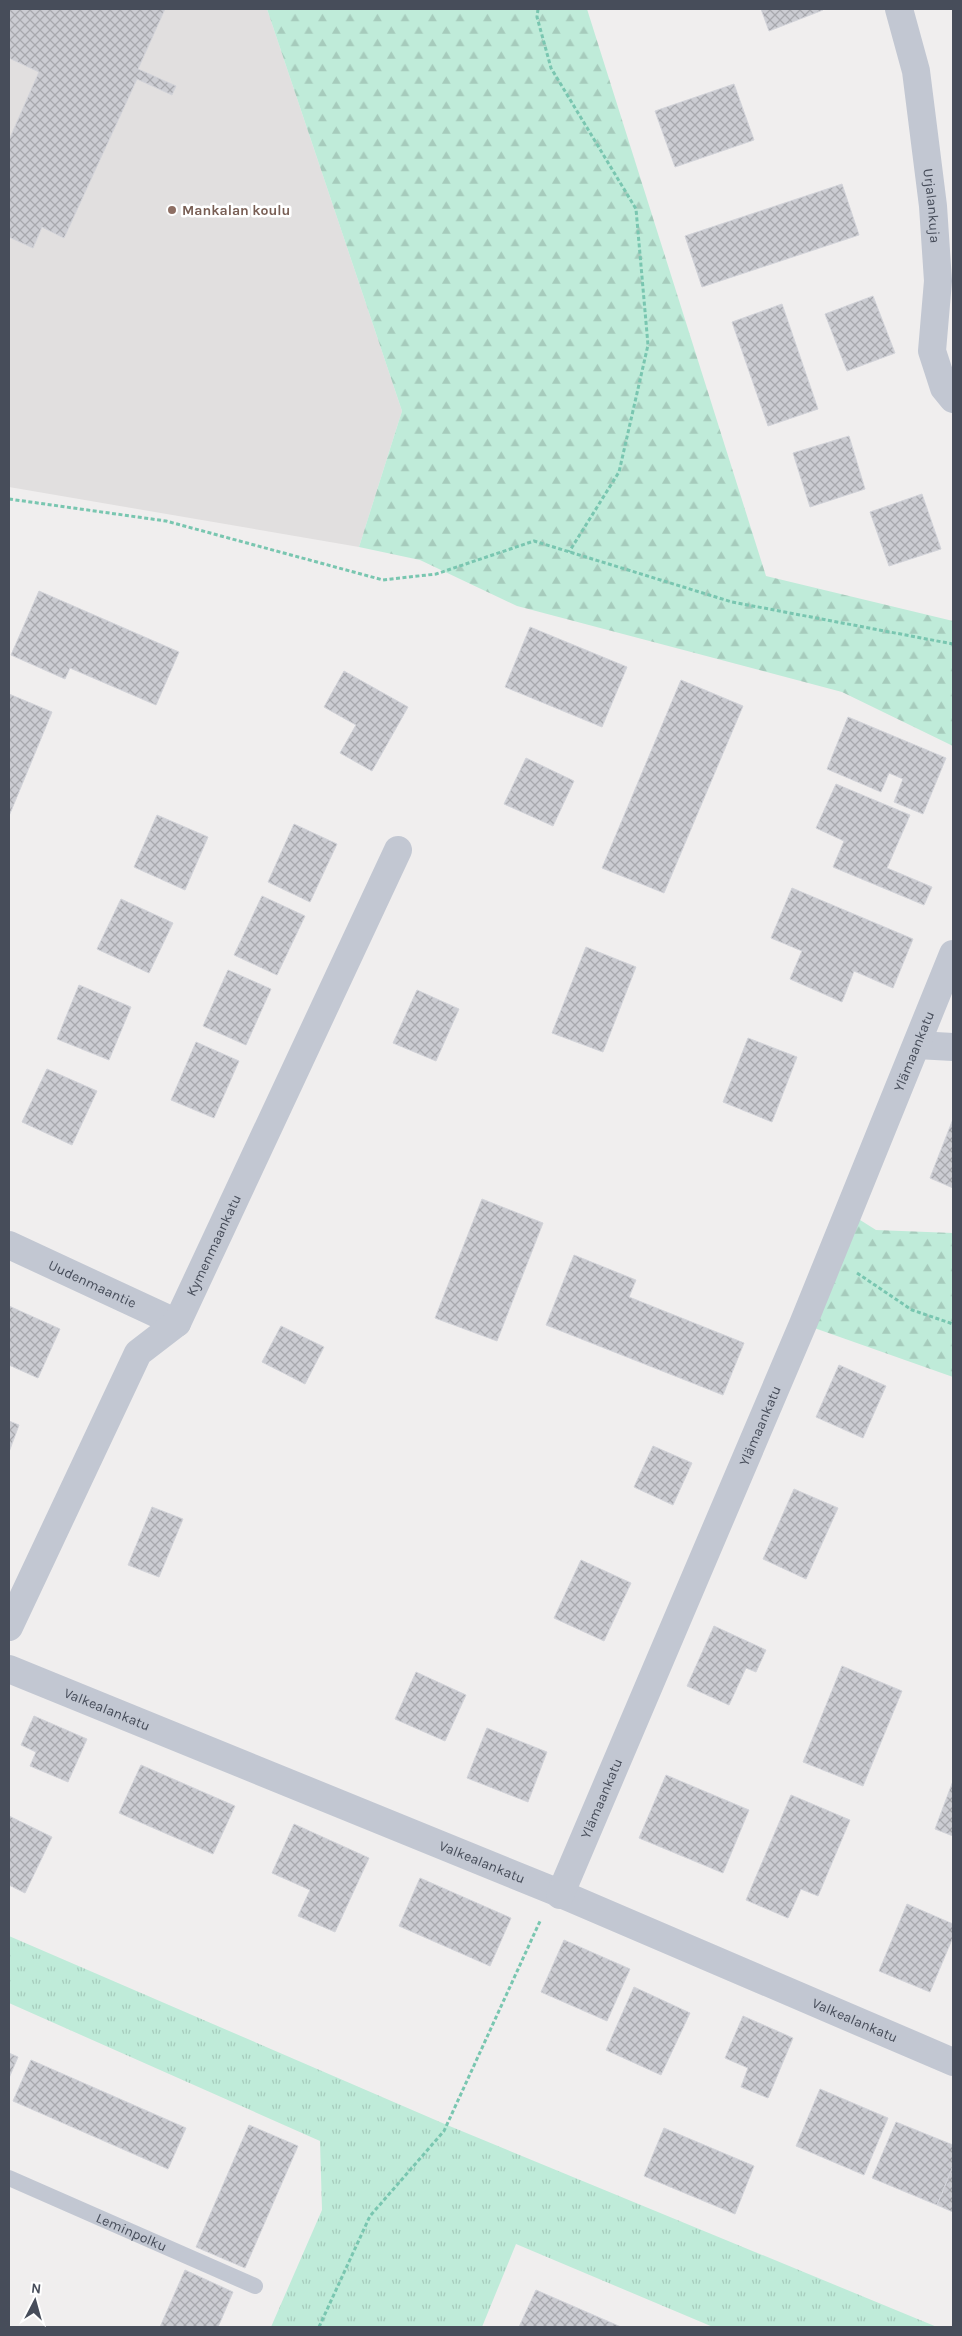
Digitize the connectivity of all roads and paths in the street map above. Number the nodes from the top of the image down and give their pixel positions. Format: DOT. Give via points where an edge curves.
graph roads {
  1 [pos="538,9"];
  2 [pos="899,9"];
  3 [pos="953,399"];
  4 [pos="9,499"];
  5 [pos="569,552"];
  6 [pos="953,644"];
  7 [pos="398,850"];
  8 [pos="953,954"];
  9 [pos="917,1045"];
  10 [pos="953,1047"];
  11 [pos="9,1245"];
  12 [pos="831,1256"];
  13 [pos="177,1323"];
  14 [pos="953,1324"];
  15 [pos="9,1627"];
  16 [pos="9,1669"];
  17 [pos="557,1893"];
  18 [pos="953,2062"];
  19 [pos="9,2178"];
  20 [pos="255,2286"];
  21 [pos="319,2327"];
  1 -- 5 [label="path" via="537,17 552,68 636,209 648,345 619,472"];
  2 -- 3 [label="street, Urjalankuja" via="916,71 933,206 938,281 932,351 944,388"];
  4 -- 5 [label="path" via="166,521 383,580 436,574 534,541"];
  5 -- 6 [label="path" via="732,602"];
  7 -- 13 [label="street, Kymenmaankatu"];
  8 -- 9 [label="street, Ylämaankatu"];
  9 -- 10 [label="street"];
  9 -- 12 [label="street, Ylämaankatu"];
  11 -- 13 [label="street, Uudenmaantie"];
  12 -- 14 [label="path" via="912,1310"];
  12 -- 17 [label="street, Ylämaankatu"];
  13 -- 15 [label="street, Kymenmaankatu" via="138,1353"];
  16 -- 17 [label="street, Valkealankatu"];
  17 -- 18 [label="street, Valkealankatu"];
  17 -- 21 [label="path" via="444,2131 370,2216"];
  19 -- 20 [label="lane, Leminpolku"];
}
